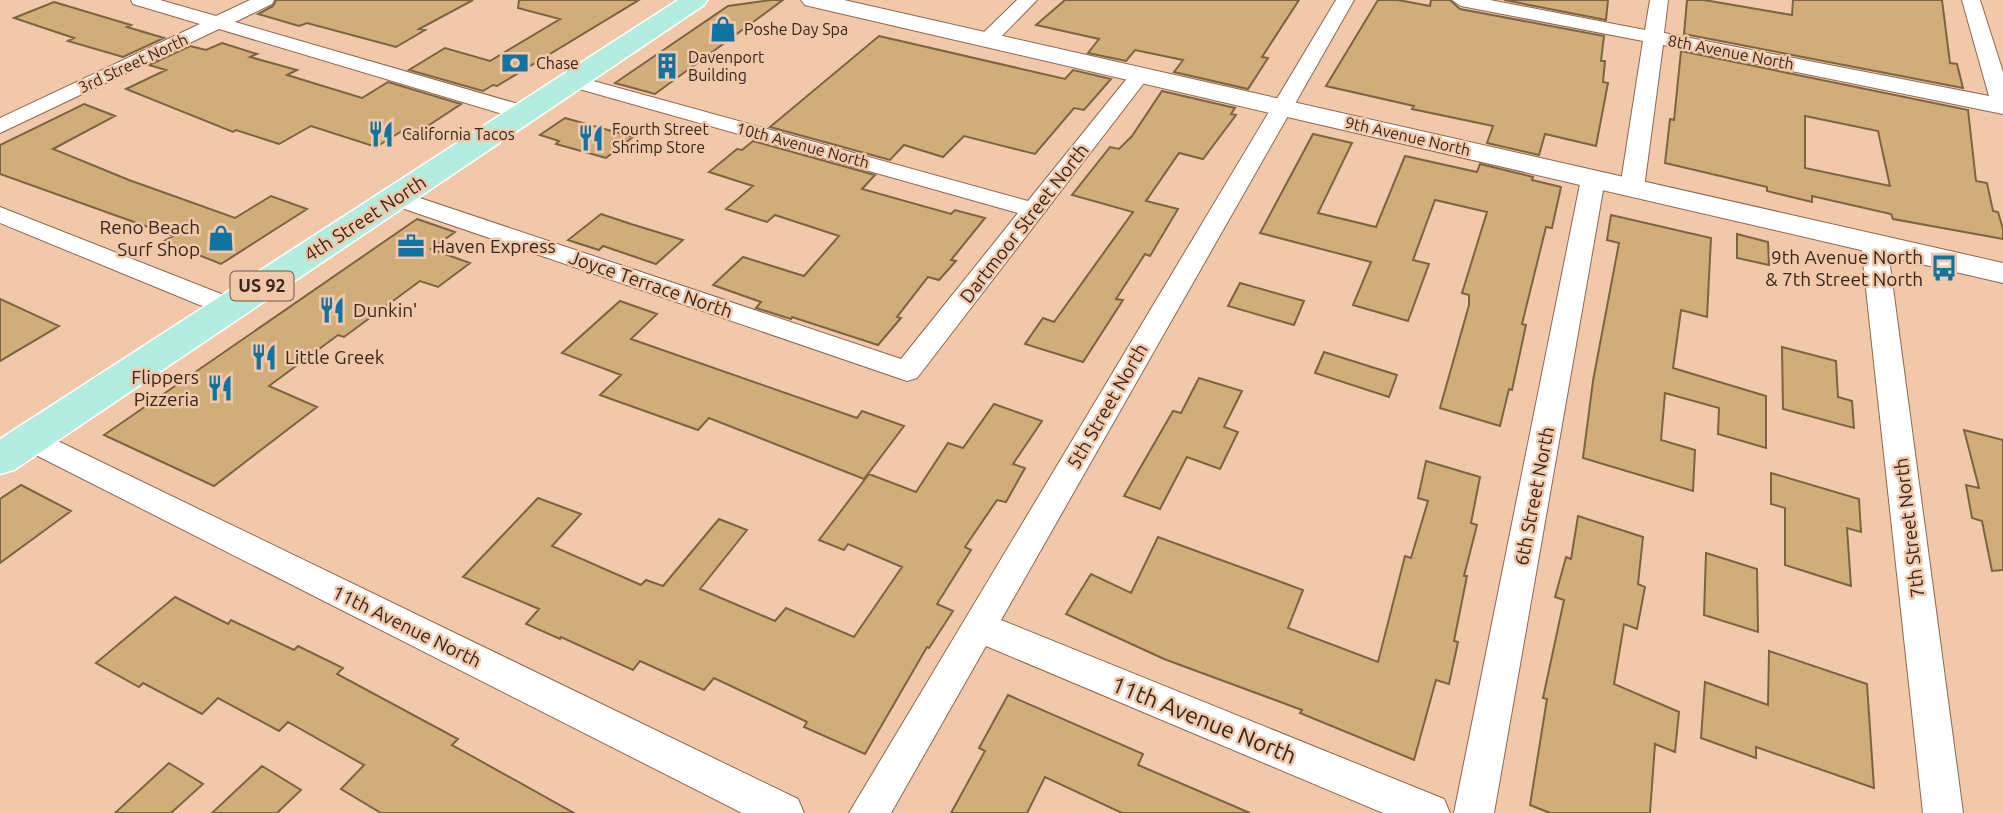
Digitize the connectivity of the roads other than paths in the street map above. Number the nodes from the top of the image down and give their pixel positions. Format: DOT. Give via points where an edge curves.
graph roads {
  1 [pos="140,0"];
  2 [pos="265,0"];
  3 [pos="695,0"];
  4 [pos="813,0"];
  5 [pos="1028,0"];
  6 [pos="1345,0"];
  7 [pos="1461,0"];
  8 [pos="1658,0"];
  9 [pos="1971,0"];
  10 [pos="218,23"];
  11 [pos="1653,36"];
  12 [pos="987,40"];
  13 [pos="1140,75"];
  14 [pos="572,81"];
  15 [pos="2003,106"];
  16 [pos="1282,108"];
  17 [pos="524,113"];
  18 [pos="0,126"];
  19 [pos="1593,179"];
  20 [pos="1632,188"];
  21 [pos="396,198"];
  22 [pos="1034,210"];
  23 [pos="0,214"];
  24 [pos="1874,243"];
  25 [pos="2003,273"];
  26 [pos="229,307"];
  27 [pos="907,371"];
  28 [pos="30,439"];
  29 [pos="0,459"];
  30 [pos="978,627"];
  31 [pos="784,813"];
  32 [pos="869,813"];
  33 [pos="1430,813"];
  34 [pos="1474,813"];
  35 [pos="1943,813"];
  1 -- 10 [label="street"];
  2 -- 10 [label="street, 3rd Street North"];
  3 -- 14 [label="main road, 4th Street North / US 92"];
  4 -- 12 [label="street, 9th Avenue North"];
  5 -- 12 [label="street"];
  6 -- 16 [label="street, 5th Street North"];
  7 -- 11 [label="street, 8th Avenue North"];
  8 -- 11 [label="street"];
  9 -- 15 [label="street"];
  10 -- 17 [label="street"];
  10 -- 18 [label="street, 3rd Street North"];
  11 -- 15 [label="street, 8th Avenue North"];
  11 -- 20 [label="street"];
  12 -- 13 [label="street, 9th Avenue North"];
  13 -- 16 [label="street, 9th Avenue North"];
  13 -- 22 [label="street, Dartmoor Street North"];
  14 -- 17 [label="main road, 4th Street North / US 92"];
  14 -- 22 [label="street, 10th Avenue North"];
  16 -- 19 [label="street, 9th Avenue North"];
  16 -- 30 [label="street, 5th Street North"];
  17 -- 21 [label="main road, 4th Street North / US 92"];
  19 -- 20 [label="street, 9th Avenue North"];
  19 -- 34 [label="street, 6th Street North"];
  20 -- 24 [label="street, 9th Avenue North"];
  21 -- 26 [label="main road, 4th Street North / US 92"];
  21 -- 27 [label="street, Joyce Terrace North"];
  22 -- 27 [label="street, Dartmoor Street North"];
  23 -- 26 [label="street"];
  24 -- 25 [label="street, 9th Avenue North"];
  24 -- 35 [label="street, 7th Street North"];
  26 -- 28 [label="main road, 4th Street North / US 92"];
  28 -- 29 [label="main road, 4th Street North / US 92"];
  28 -- 31 [label="street, 11th Avenue North"];
  30 -- 32 [label="street, 5th Street North"];
  30 -- 33 [label="street, 11th Avenue North"];
}
